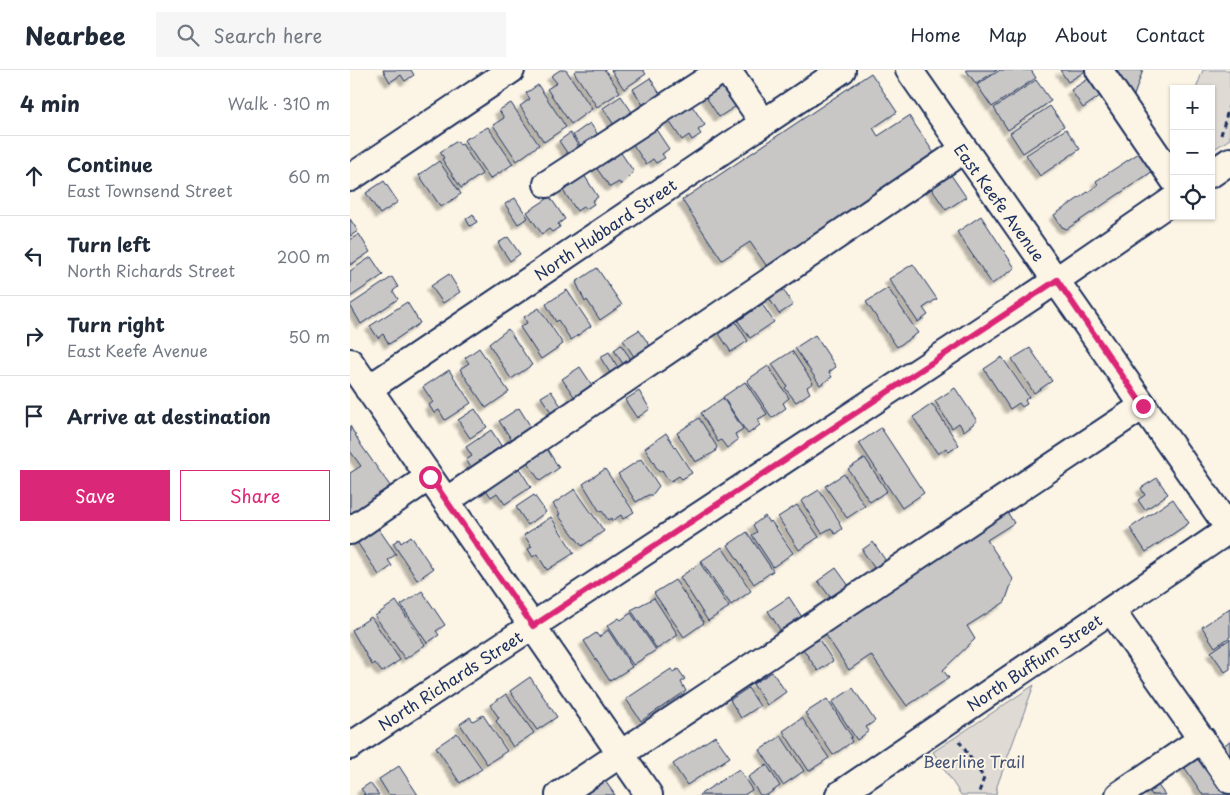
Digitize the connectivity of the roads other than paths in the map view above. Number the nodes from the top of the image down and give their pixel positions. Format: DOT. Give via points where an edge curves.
graph roads {
  1 [pos="512,70"];
  2 [pos="722,70"];
  3 [pos="727,70"];
  4 [pos="842,70"];
  5 [pos="909,70"];
  6 [pos="1099,70"];
  7 [pos="764,123"];
  8 [pos="963,150"];
  9 [pos="1230,161"];
  10 [pos="1215,171"];
  11 [pos="1171,175"];
  12 [pos="350,178"];
  13 [pos="547,184"];
  14 [pos="1170,202"];
  15 [pos="1057,280"];
  16 [pos="350,362"];
  17 [pos="368,389"];
  18 [pos="1143,406"];
  19 [pos="430,477"];
  20 [pos="446,501"];
  21 [pos="1230,529"];
  22 [pos="350,531"];
  23 [pos="1111,610"];
  24 [pos="533,626"];
  25 [pos="1202,739"];
  26 [pos="350,746"];
  27 [pos="621,754"];
  28 [pos="1230,780"];
  29 [pos="559,795"];
  30 [pos="649,795"];
  31 [pos="839,795"];
  32 [pos="1119,795"];
  1 -- 12 [label="street"];
  2 -- 13 [label="street"];
  3 -- 7 [label="street"];
  4 -- 7 [label="street, North Hubbard Street"];
  5 -- 8 [label="street, East Keefe Avenue"];
  6 -- 11 [label="street"];
  7 -- 17 [label="street, North Hubbard Street"];
  8 -- 15 [label="street, East Keefe Avenue"];
  8 -- 20 [label="street"];
  9 -- 10 [label="street"];
  14 -- 15 [label="street, North Richards Street"];
  15 -- 18 [label="street, East Keefe Avenue"];
  15 -- 24 [label="street, North Richards Street"];
  16 -- 17 [label="street"];
  17 -- 19 [label="street"];
  18 -- 21 [label="street, East Keefe Avenue"];
  18 -- 27 [label="street"];
  19 -- 20 [label="street"];
  19 -- 22 [label="street"];
  20 -- 24 [label="street"];
  21 -- 23 [label="street, North Buffum Street"];
  23 -- 25 [label="street"];
  23 -- 31 [label="street, North Buffum Street"];
  24 -- 26 [label="street, North Richards Street"];
  24 -- 27 [label="street"];
  25 -- 28 [label="street"];
  25 -- 32 [label="street"];
  27 -- 29 [label="street"];
  27 -- 30 [label="street"];
}
